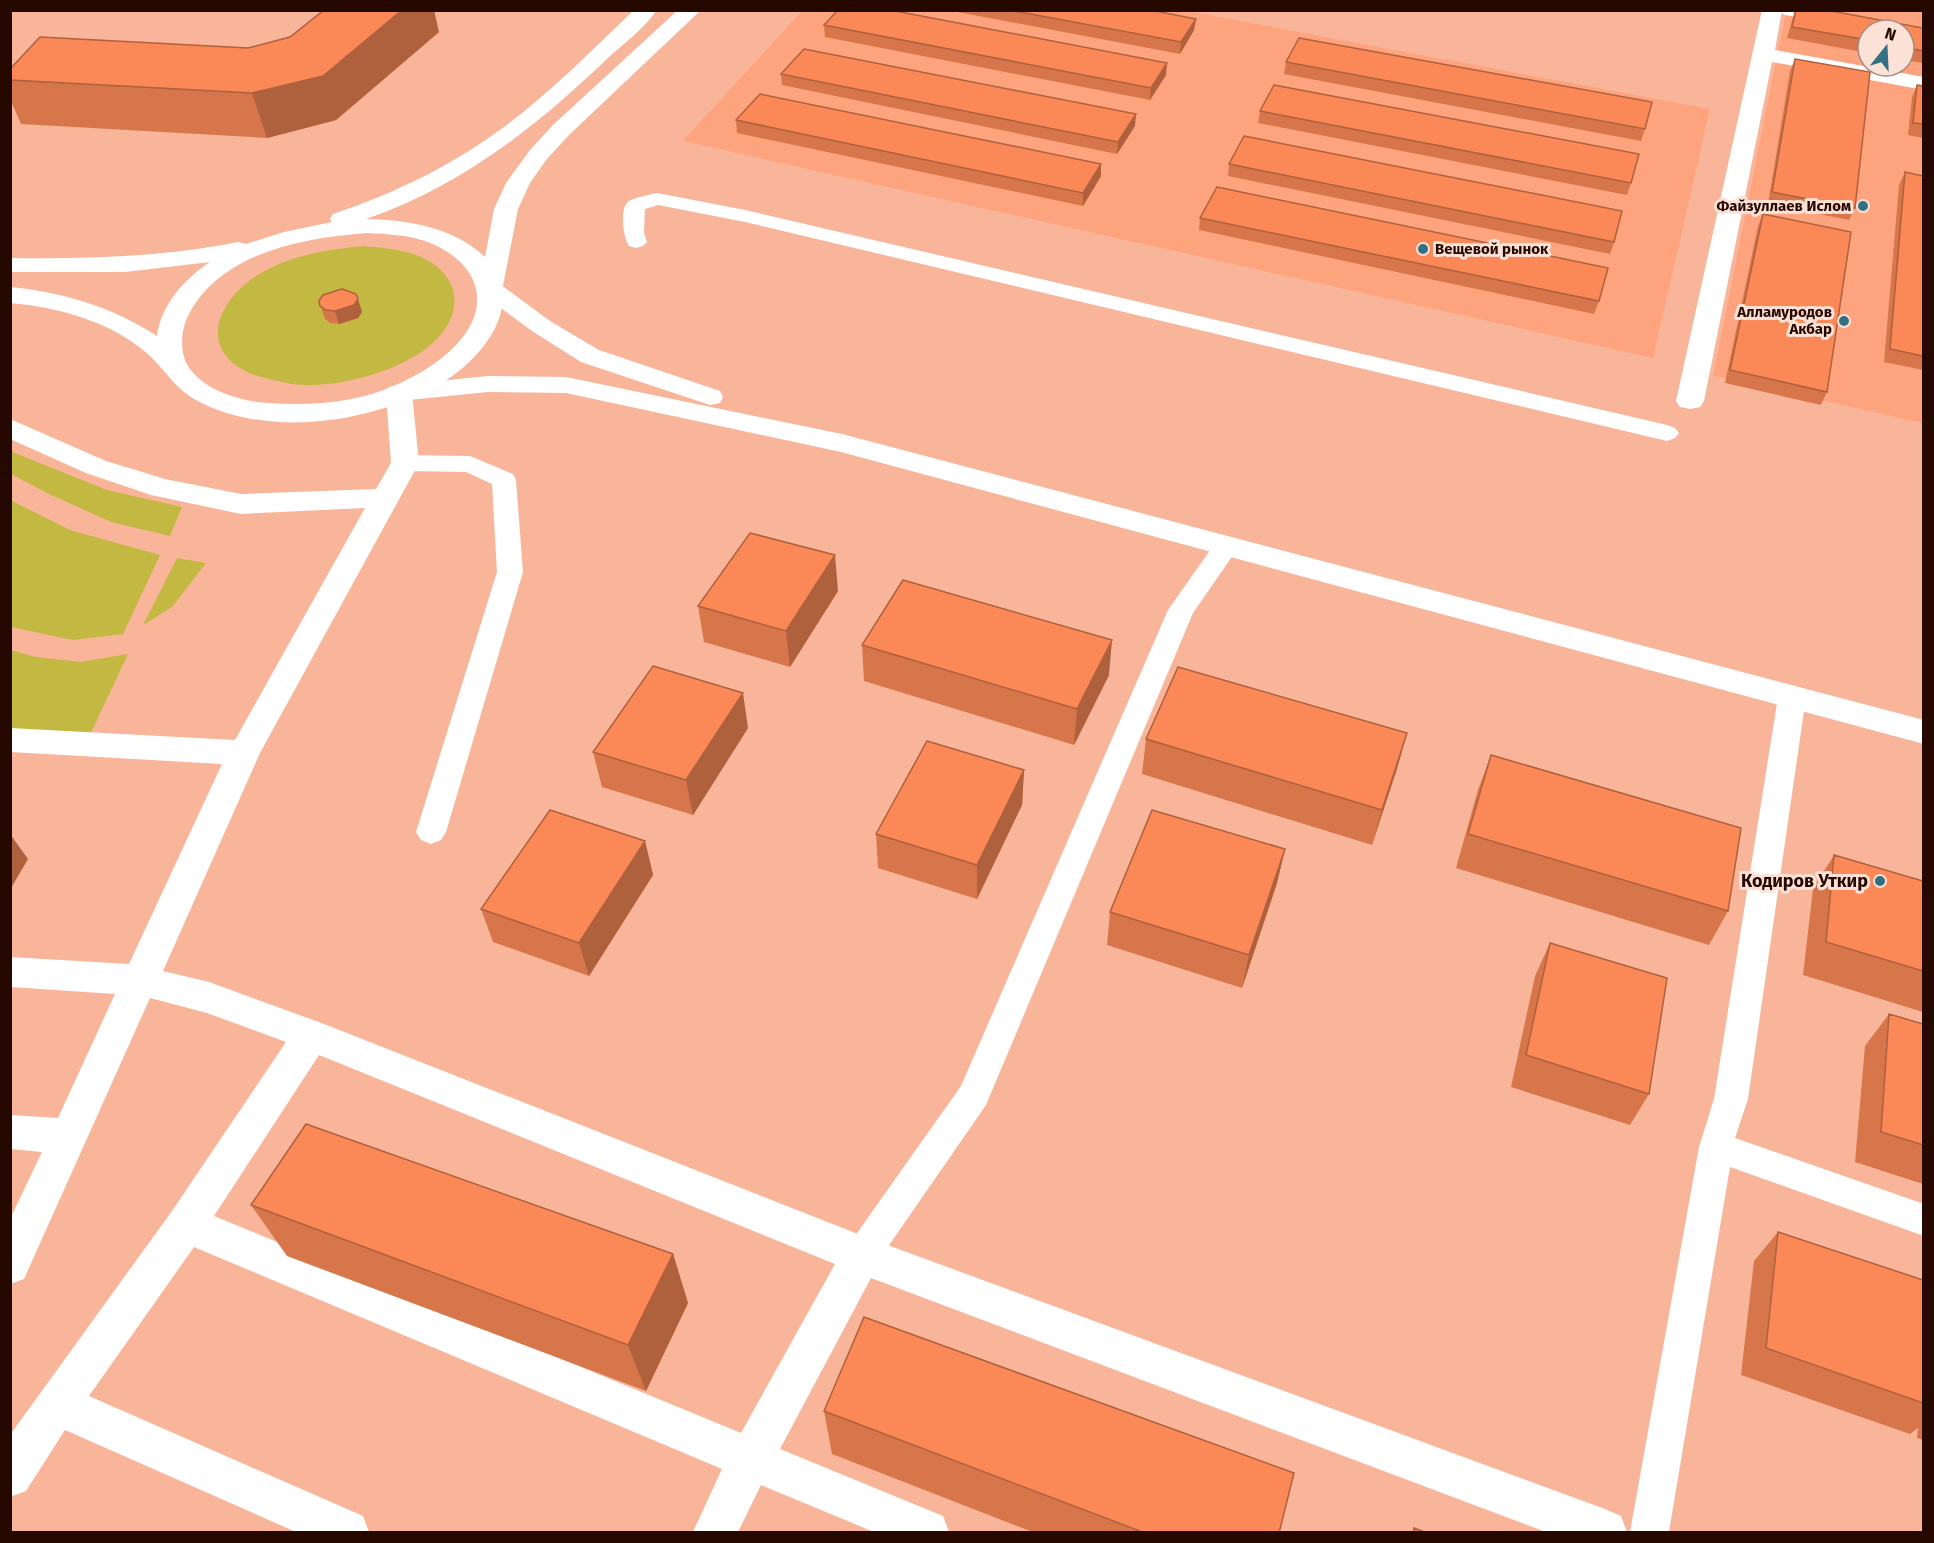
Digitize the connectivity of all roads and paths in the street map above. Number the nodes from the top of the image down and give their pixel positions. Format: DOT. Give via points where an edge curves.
graph roads {
  1 [pos="647,10"];
  2 [pos="691,10"];
  3 [pos="1772,10"];
  4 [pos="1785,10"];
  5 [pos="1856,22"];
  6 [pos="1763,54"];
  7 [pos="1923,84"];
  8 [pos="283,239"];
  9 [pos="636,242"];
  10 [pos="10,265"];
  11 [pos="491,289"];
  12 [pos="10,295"];
  13 [pos="175,367"];
  14 [pos="399,393"];
  15 [pos="1690,401"];
  16 [pos="10,428"];
  17 [pos="1667,433"];
  18 [pos="842,443"];
  19 [pos="405,463"];
  20 [pos="386,498"];
  21 [pos="1227,545"];
  22 [pos="1792,697"];
  23 [pos="1923,732"];
  24 [pos="10,740"];
  25 [pos="244,753"];
  26 [pos="431,832"];
  27 [pos="10,972"];
  28 [pos="139,980"];
  29 [pos="311,1035"];
  30 [pos="10,1132"];
  31 [pos="68,1137"];
  32 [pos="1716,1147"];
  33 [pos="1923,1220"];
  34 [pos="186,1224"];
  35 [pos="862,1255"];
  36 [pos="10,1265"];
  37 [pos="57,1404"];
  38 [pos="750,1460"];
  39 [pos="10,1475"];
  40 [pos="347,1533"];
  41 [pos="715,1533"];
  42 [pos="927,1533"];
  43 [pos="1605,1533"];
  44 [pos="1649,1533"];
  1 -- 8 [label="street" via="519,127 455,170 409,193"];
  2 -- 11 [label="street" via="538,155 506,209"];
  3 -- 6 [label="street"];
  4 -- 5 [label="lane"];
  6 -- 7 [label="street"];
  6 -- 15 [label="street"];
  8 -- 10 [label="street" via="212,255 142,263"];
  8 -- 11 [label="street" via="367,226 418,231 441,238 475,259 486,273"];
  8 -- 13 [label="street" via="229,262 189,294 169,331"];
  9 -- 17 [label="lane" via="635,206 657,199 745,216"];
  11 -- 14 [label="street" via="488,320 464,353 446,368"];
  11 -- 18 [label="street" via="590,356"];
  12 -- 13 [label="street" via="37,297 88,311 153,345"];
  13 -- 14 [label="street" via="203,393 225,403 268,412 339,410"];
  14 -- 18 [label="street" via="488,384 566,385"];
  14 -- 19 [label="street"];
  16 -- 20 [label="street" via="96,467 161,488 242,504"];
  18 -- 21 [label="street"];
  19 -- 20 [label="street"];
  19 -- 26 [label="lane" via="470,464 504,480 510,572"];
  20 -- 25 [label="street"];
  21 -- 22 [label="street"];
  21 -- 35 [label="lane" via="1181,610 974,1095"];
  22 -- 23 [label="street"];
  22 -- 32 [label="lane" via="1731,1099"];
  24 -- 25 [label="street"];
  25 -- 28 [label="street"];
  27 -- 28 [label="street"];
  28 -- 29 [label="street" via="209,998"];
  28 -- 31 [label="street"];
  29 -- 34 [label="street"];
  29 -- 35 [label="street"];
  30 -- 31 [label="street"];
  31 -- 36 [label="street"];
  32 -- 33 [label="lane"];
  32 -- 44 [label="lane"];
  34 -- 37 [label="street"];
  34 -- 38 [label="street"];
  35 -- 38 [label="street"];
  35 -- 43 [label="street"];
  37 -- 39 [label="street"];
  37 -- 40 [label="street"];
  38 -- 41 [label="street"];
  38 -- 42 [label="street"];
}
